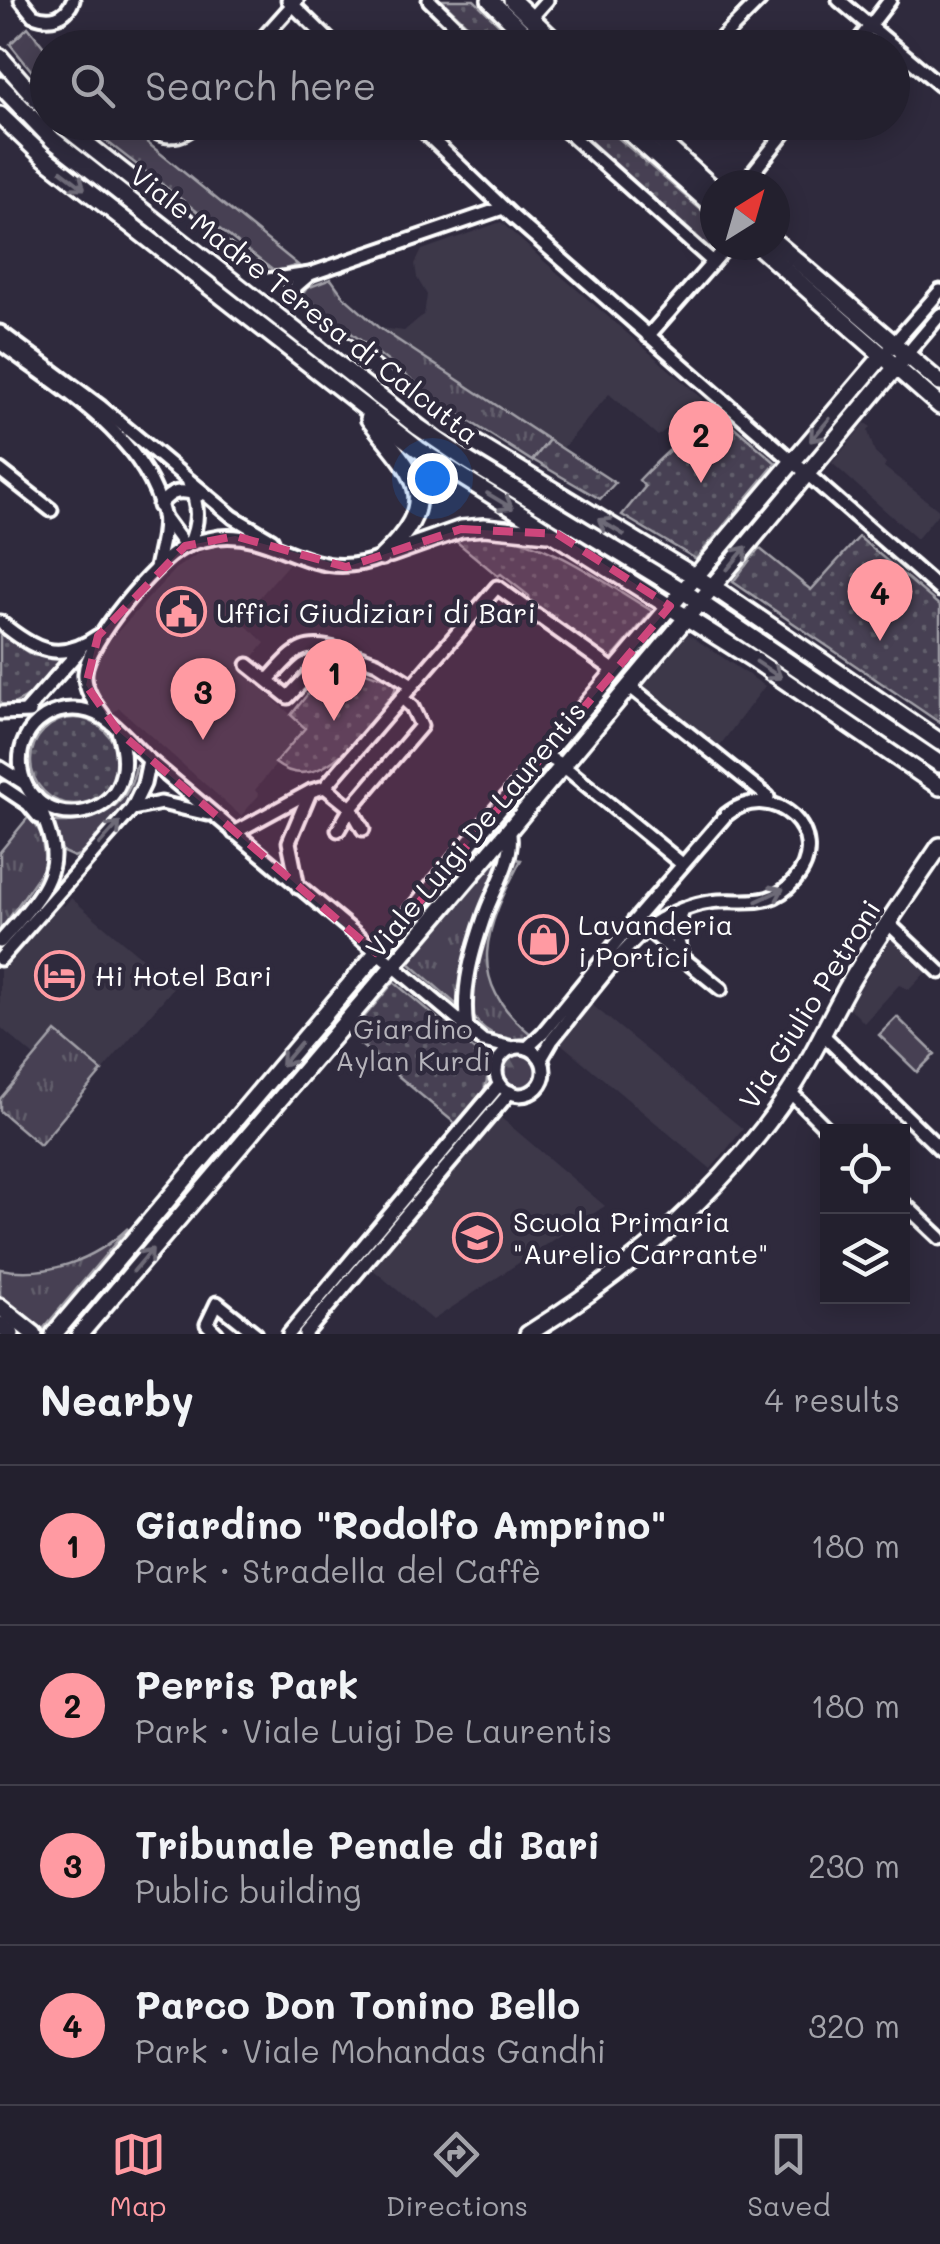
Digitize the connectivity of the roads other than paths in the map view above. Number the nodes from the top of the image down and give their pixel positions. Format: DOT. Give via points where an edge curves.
graph roads {
  1 [pos="21,0"];
  2 [pos="74,0"];
  3 [pos="429,0"];
  4 [pos="490,0"];
  5 [pos="512,0"];
  6 [pos="547,0"];
  7 [pos="760,0"];
  8 [pos="840,0"];
  9 [pos="890,0"];
  10 [pos="293,2"];
  11 [pos="526,24"];
  12 [pos="870,26"];
  13 [pos="269,30"];
  14 [pos="320,30"];
  15 [pos="460,30"];
  16 [pos="529,30"];
  17 [pos="535,30"];
  18 [pos="730,30"];
  19 [pos="867,30"];
  20 [pos="875,30"];
  21 [pos="0,57"];
  22 [pos="910,59"];
  23 [pos="940,84"];
  24 [pos="0,85"];
  25 [pos="30,91"];
  26 [pos="0,115"];
  27 [pos="30,117"];
  28 [pos="52,140"];
  29 [pos="82,140"];
  30 [pos="433,140"];
  31 [pos="576,140"];
  32 [pos="638,140"];
  33 [pos="660,140"];
  34 [pos="778,140"];
  35 [pos="754,170"];
  36 [pos="700,176"];
  37 [pos="700,195"];
  38 [pos="503,208"];
  39 [pos="790,256"];
  40 [pos="776,260"];
  41 [pos="713,262"];
  42 [pos="310,274"];
  43 [pos="261,281"];
  44 [pos="940,290"];
  45 [pos="289,303"];
  46 [pos="940,315"];
  47 [pos="0,332"];
  48 [pos="648,336"];
  49 [pos="0,343"];
  50 [pos="895,355"];
  51 [pos="940,383"];
  52 [pos="354,400"];
  53 [pos="940,406"];
  54 [pos="793,462"];
  55 [pos="172,467"];
  56 [pos="0,470"];
  57 [pos="145,473"];
  58 [pos="807,475"];
  59 [pos="191,488"];
  60 [pos="51,510"];
  61 [pos="161,511"];
  62 [pos="556,534"];
  63 [pos="187,546"];
  64 [pos="610,547"];
  65 [pos="593,556"];
  66 [pos="302,557"];
  67 [pos="382,557"];
  68 [pos="156,570"];
  69 [pos="695,577"];
  70 [pos="712,587"];
  71 [pos="683,590"];
  72 [pos="940,590"];
  73 [pos="700,602"];
  74 [pos="670,606"];
  75 [pos="687,617"];
  76 [pos="0,622"];
  77 [pos="98,636"];
  78 [pos="303,647"];
  79 [pos="82,648"];
  80 [pos="800,648"];
  81 [pos="343,651"];
  82 [pos="782,657"];
  83 [pos="72,658"];
  84 [pos="248,666"];
  85 [pos="84,670"];
  86 [pos="312,670"];
  87 [pos="616,672"];
  88 [pos="268,680"];
  89 [pos="412,685"];
  90 [pos="629,686"];
  91 [pos="402,698"];
  92 [pos="26,711"];
  93 [pos="0,713"];
  94 [pos="42,717"];
  95 [pos="105,718"];
  96 [pos="118,731"];
  97 [pos="905,740"];
  98 [pos="940,742"];
  99 [pos="546,756"];
  100 [pos="149,760"];
  101 [pos="940,764"];
  102 [pos="562,765"];
  103 [pos="910,766"];
  104 [pos="0,768"];
  105 [pos="24,783"];
  106 [pos="325,787"];
  107 [pos="2,788"];
  108 [pos="940,788"];
  109 [pos="311,791"];
  110 [pos="768,797"];
  111 [pos="36,798"];
  112 [pos="352,808"];
  113 [pos="132,809"];
  114 [pos="494,816"];
  115 [pos="216,818"];
  116 [pos="363,829"];
  117 [pos="338,830"];
  118 [pos="509,830"];
  119 [pos="234,832"];
  120 [pos="48,833"];
  121 [pos="940,846"];
  122 [pos="53,849"];
  123 [pos="86,858"];
  124 [pos="682,864"];
  125 [pos="298,886"];
  126 [pos="682,910"];
  127 [pos="635,920"];
  128 [pos="888,922"];
  129 [pos="646,928"];
  130 [pos="0,942"];
  131 [pos="376,953"];
  132 [pos="683,958"];
  133 [pos="0,959"];
  134 [pos="392,965"];
  135 [pos="940,972"];
  136 [pos="721,990"];
  137 [pos="467,1028"];
  138 [pos="822,1035"];
  139 [pos="482,1041"];
  140 [pos="513,1048"];
  141 [pos="527,1048"];
  142 [pos="540,1059"];
  143 [pos="496,1069"];
  144 [pos="505,1088"];
  145 [pos="790,1092"];
  146 [pos="822,1124"];
  147 [pos="940,1149"];
  148 [pos="910,1210"];
  149 [pos="940,1238"];
  150 [pos="0,1306"];
  151 [pos="0,1325"];
  152 [pos="12,1334"];
  153 [pos="34,1334"];
  154 [pos="54,1334"];
  155 [pos="80,1334"];
  156 [pos="217,1334"];
  157 [pos="256,1334"];
  158 [pos="289,1334"];
  159 [pos="305,1334"];
  160 [pos="528,1334"];
  1 -- 2 [label="street" via="42,19 60,17"];
  3 -- 15 [label="street"];
  4 -- 11 [label="main road"];
  5 -- 11 [label="main road"];
  6 -- 11 [label="street"];
  7 -- 18 [label="street"];
  8 -- 12 [label="street"];
  9 -- 12 [label="street"];
  10 -- 13 [label="street"];
  10 -- 14 [label="street"];
  11 -- 16 [label="main road"];
  11 -- 17 [label="main road"];
  12 -- 19 [label="street"];
  12 -- 20 [label="street"];
  21 -- 25 [label="main road"];
  22 -- 23 [label="street"];
  24 -- 27 [label="main road, Viale Madre Teresa di Calcutta"];
  26 -- 52 [label="main road, Viale Madre Teresa di Calcutta, one-way" via="45,158"];
  28 -- 64 [label="main road, Viale Madre Teresa di Calcutta" via="418,427"];
  29 -- 43 [label="main road, Viale Madre Teresa di Calcutta"];
  30 -- 38 [label="street"];
  31 -- 41 [label="street"];
  32 -- 37 [label="main road"];
  33 -- 36 [label="main road"];
  34 -- 35 [label="street"];
  38 -- 42 [label="street"];
  38 -- 48 [label="street"];
  39 -- 50 [label="main road"];
  40 -- 50 [label="main road"];
  41 -- 48 [label="street"];
  42 -- 43 [label="street"];
  42 -- 45 [label="street"];
  43 -- 45 [label="main road, Viale Madre Teresa di Calcutta"];
  44 -- 50 [label="street"];
  69 -- 45 [label="main road, Viale Madre Teresa di Calcutta, one-way" via="448,426"];
  46 -- 50 [label="street"];
  47 -- 55 [label="street"];
  48 -- 54 [label="street"];
  49 -- 57 [label="street" via="90,410"];
  50 -- 51 [label="main road"];
  50 -- 53 [label="main road"];
  50 -- 54 [label="main road, Viale Luigi De Laurentis, one-way"];
  50 -- 58 [label="main road, Viale Luigi De Laurentis"];
  52 -- 62 [label="main road, Viale Madre Teresa di Calcutta, one-way" via="418,449"];
  52 -- 67 [label="main road" via="401,457 418,493 411,524"];
  54 -- 58 [label="street"];
  54 -- 69 [label="main road, Viale Luigi De Laurentis"];
  55 -- 57 [label="street" via="167,487 157,487"];
  55 -- 59 [label="street"];
  56 -- 60 [label="street"];
  57 -- 61 [label="street"];
  70 -- 58 [label="main road, Viale Luigi De Laurentis, one-way"];
  58 -- 72 [label="street"];
  59 -- 61 [label="street" via="167,496"];
  59 -- 63 [label="street" via="198,526"];
  59 -- 66 [label="street"];
  61 -- 63 [label="street"];
  61 -- 68 [label="street"];
  62 -- 65 [label="main road, Viale Madre Teresa di Calcutta"];
  62 -- 67 [label="main road" via="461,529"];
  63 -- 66 [label="street" via="236,536"];
  63 -- 68 [label="street"];
  64 -- 65 [label="main road"];
  64 -- 71 [label="main road, Viale Madre Teresa di Calcutta"];
  65 -- 74 [label="main road, Viale Madre Teresa di Calcutta"];
  66 -- 67 [label="street" via="346,567"];
  68 -- 77 [label="street"];
  69 -- 70 [label="main road, Viale Madre Teresa di Calcutta"];
  69 -- 71 [label="main road, Viale Luigi De Laurentis"];
  70 -- 73 [label="main road, Viale Luigi De Laurentis"];
  70 -- 80 [label="main road, Viale Madre Teresa di Calcutta"];
  71 -- 73 [label="main road, Viale Madre Teresa di Calcutta"];
  71 -- 74 [label="main road, Viale Luigi De Laurentis"];
  73 -- 75 [label="main road, Viale Luigi De Laurentis"];
  73 -- 82 [label="main road, Viale Madre Teresa di Calcutta"];
  74 -- 75 [label="main road, Viale Madre Teresa di Calcutta"];
  74 -- 87 [label="main road, Viale Luigi De Laurentis"];
  75 -- 90 [label="main road, Viale Luigi De Laurentis"];
  75 -- 103 [label="main road, Viale Madre Teresa di Calcutta, one-way"];
  76 -- 79 [label="street" via="39,648"];
  77 -- 79 [label="street"];
  77 -- 85 [label="street"];
  78 -- 81 [label="street"];
  78 -- 86 [label="street"];
  78 -- 88 [label="street"];
  79 -- 83 [label="street"];
  80 -- 82 [label="main road"];
  80 -- 98 [label="main road, Viale Madre Teresa di Calcutta"];
  81 -- 86 [label="street"];
  81 -- 89 [label="street"];
  82 -- 97 [label="main road, Viale Madre Teresa di Calcutta"];
  83 -- 85 [label="street"];
  83 -- 92 [label="street"];
  84 -- 88 [label="street"];
  85 -- 95 [label="street"];
  86 -- 88 [label="street" via="288,697"];
  87 -- 89 [label="street" via="497,587"];
  87 -- 99 [label="main road, Viale Luigi De Laurentis"];
  89 -- 91 [label="street"];
  90 -- 102 [label="main road, Viale Luigi De Laurentis"];
  90 -- 110 [label="street"];
  91 -- 106 [label="street"];
  91 -- 112 [label="street" via="422,726"];
  92 -- 93 [label="street"];
  92 -- 94 [label="street"];
  94 -- 95 [label="street" via="70,708"];
  94 -- 105 [label="street" via="21,752"];
  95 -- 96 [label="street"];
  96 -- 100 [label="street"];
  96 -- 111 [label="street" via="125,767 110,799 62,814"];
  97 -- 101 [label="main road, Viale Madre Teresa di Calcutta"];
  97 -- 103 [label="main road"];
  99 -- 102 [label="street"];
  99 -- 114 [label="main road, Viale Luigi De Laurentis"];
  100 -- 113 [label="street"];
  100 -- 115 [label="street"];
  102 -- 118 [label="main road, Viale Luigi De Laurentis"];
  102 -- 124 [label="street"];
  103 -- 108 [label="main road, Viale Madre Teresa di Calcutta"];
  104 -- 105 [label="street"];
  105 -- 107 [label="street"];
  105 -- 111 [label="street"];
  106 -- 109 [label="street"];
  106 -- 112 [label="street"];
  107 -- 120 [label="street" via="28,804"];
  109 -- 119 [label="street"];
  109 -- 125 [label="street" via="289,842"];
  111 -- 120 [label="street"];
  112 -- 116 [label="street"];
  112 -- 117 [label="street"];
  113 -- 115 [label="street" via="161,803"];
  123 -- 113 [label="street, one-way"];
  114 -- 118 [label="main road"];
  114 -- 131 [label="main road, Viale Luigi De Laurentis"];
  115 -- 119 [label="street"];
  118 -- 134 [label="main road, Viale Luigi De Laurentis"];
  118 -- 137 [label="street" via="512,843 465,990"];
  119 -- 125 [label="street"];
  120 -- 122 [label="street"];
  121 -- 128 [label="main road, Via Giulio Petroni"];
  122 -- 123 [label="street" via="72,864"];
  122 -- 130 [label="street" via="46,884"];
  123 -- 133 [label="street"];
  126 -- 124 [label="street, one-way" via="772,896 793,883 808,850 792,815 758,800 726,816"];
  124 -- 127 [label="street"];
  125 -- 131 [label="street"];
  126 -- 129 [label="street"];
  126 -- 132 [label="street" via="677,938"];
  127 -- 129 [label="street"];
  127 -- 141 [label="street"];
  128 -- 135 [label="street"];
  128 -- 138 [label="main road, Via Giulio Petroni"];
  129 -- 132 [label="street"];
  129 -- 142 [label="street"];
  131 -- 134 [label="street"];
  131 -- 154 [label="main road, Viale Luigi De Laurentis, one-way"];
  132 -- 136 [label="street"];
  134 -- 137 [label="street"];
  155 -- 134 [label="main road, Viale Luigi De Laurentis, one-way"];
  137 -- 139 [label="street"];
  138 -- 145 [label="main road, Via Giulio Petroni"];
  138 -- 147 [label="street"];
  139 -- 140 [label="street"];
  139 -- 143 [label="street"];
  140 -- 141 [label="street"];
  140 -- 143 [label="street" via="500,1056"];
  141 -- 142 [label="street"];
  142 -- 144 [label="street" via="544,1074 537,1087 524,1094"];
  143 -- 144 [label="street"];
  144 -- 158 [label="street"];
  144 -- 159 [label="street"];
  145 -- 146 [label="street"];
  145 -- 160 [label="main road, Via Giulio Petroni" via="683,1219"];
  148 -- 149 [label="street"];
  150 -- 153 [label="main road"];
  151 -- 152 [label="main road"];
  156 -- 157 [label="street" via="207,1324 218,1303"];
}
